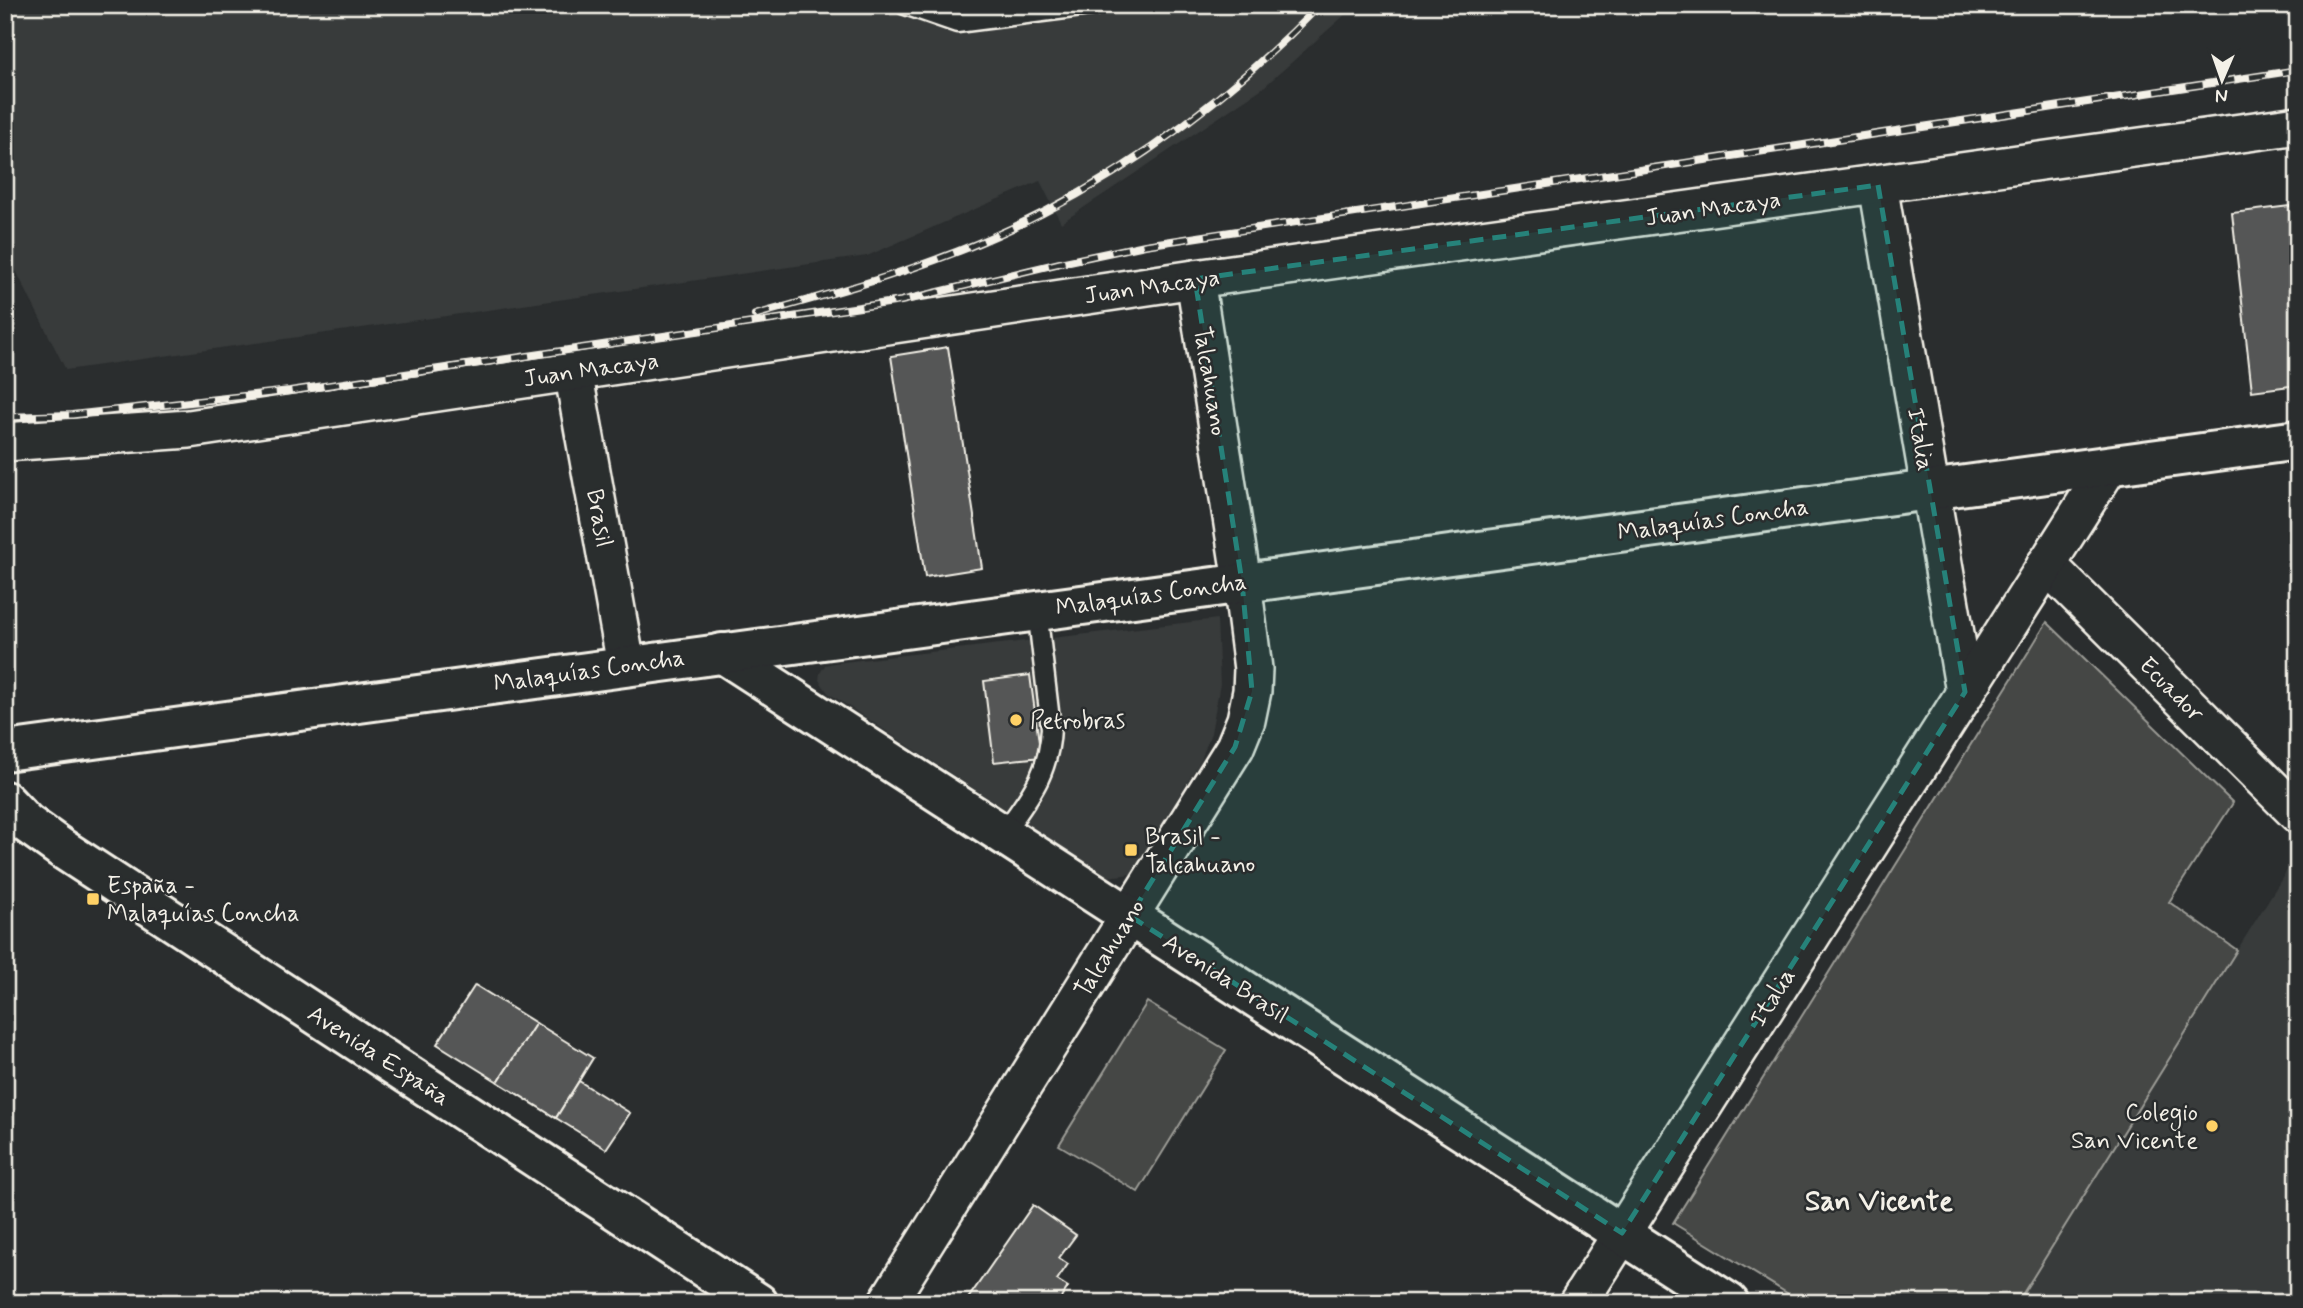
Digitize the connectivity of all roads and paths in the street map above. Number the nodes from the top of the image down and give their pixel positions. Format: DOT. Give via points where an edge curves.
graph roads {
  1 [pos="905,5"];
  2 [pos="1097,5"];
  3 [pos="2298,125"];
  4 [pos="1878,185"];
  5 [pos="1195,279"];
  6 [pos="573,371"];
  7 [pos="2298,440"];
  8 [pos="5,442"];
  9 [pos="2109,466"];
  10 [pos="1930,489"];
  11 [pos="2046,564"];
  12 [pos="1242,582"];
  13 [pos="1037,610"];
  14 [pos="722,653"];
  15 [pos="626,665"];
  16 [pos="1965,692"];
  17 [pos="5,751"];
  18 [pos="5,802"];
  19 [pos="2298,814"];
  20 [pos="1003,834"];
  21 [pos="1130,916"];
  22 [pos="1622,1233"];
  23 [pos="758,1303"];
  24 [pos="887,1303"];
  25 [pos="1578,1303"];
  26 [pos="1729,1303"];
  1 -- 2 [label="lane" via="957,23"];
  3 -- 4 [label="street, Juan Macaya"];
  4 -- 5 [label="street, Juan Macaya"];
  4 -- 10 [label="street, Italia"];
  5 -- 6 [label="street, Juan Macaya"];
  5 -- 12 [label="street, Talcahuano"];
  6 -- 8 [label="street, Juan Macaya" via="189,429"];
  6 -- 15 [label="street, Brasil"];
  7 -- 9 [label="main road, Malaquías Concha"];
  9 -- 10 [label="main road, Malaquías Concha"];
  9 -- 11 [label="street, Italia"];
  10 -- 12 [label="main road, Malaquías Concha"];
  10 -- 16 [label="street, Italia"];
  11 -- 16 [label="street, Italia"];
  11 -- 19 [label="street, Ecuador"];
  12 -- 13 [label="main road, Malaquías Concha"];
  12 -- 21 [label="street, Talcahuano" via="1253,669 1246,720 1235,747"];
  13 -- 14 [label="main road, Malaquías Concha"];
  13 -- 20 [label="lane" via="1051,728 1048,760 1037,785"];
  14 -- 15 [label="main road, Malaquías Concha"];
  14 -- 20 [label="main road, Avenida Brasil"];
  15 -- 17 [label="main road, Malaquías Concha"];
  16 -- 22 [label="street, Italia"];
  18 -- 23 [label="main road, Avenida España" via="26,824 73,856"];
  20 -- 21 [label="main road, Avenida Brasil"];
  21 -- 22 [label="main road, Avenida Brasil"];
  21 -- 24 [label="street, Talcahuano"];
  22 -- 25 [label="street, Italia"];
  22 -- 26 [label="main road, Avenida Brasil"];
}
